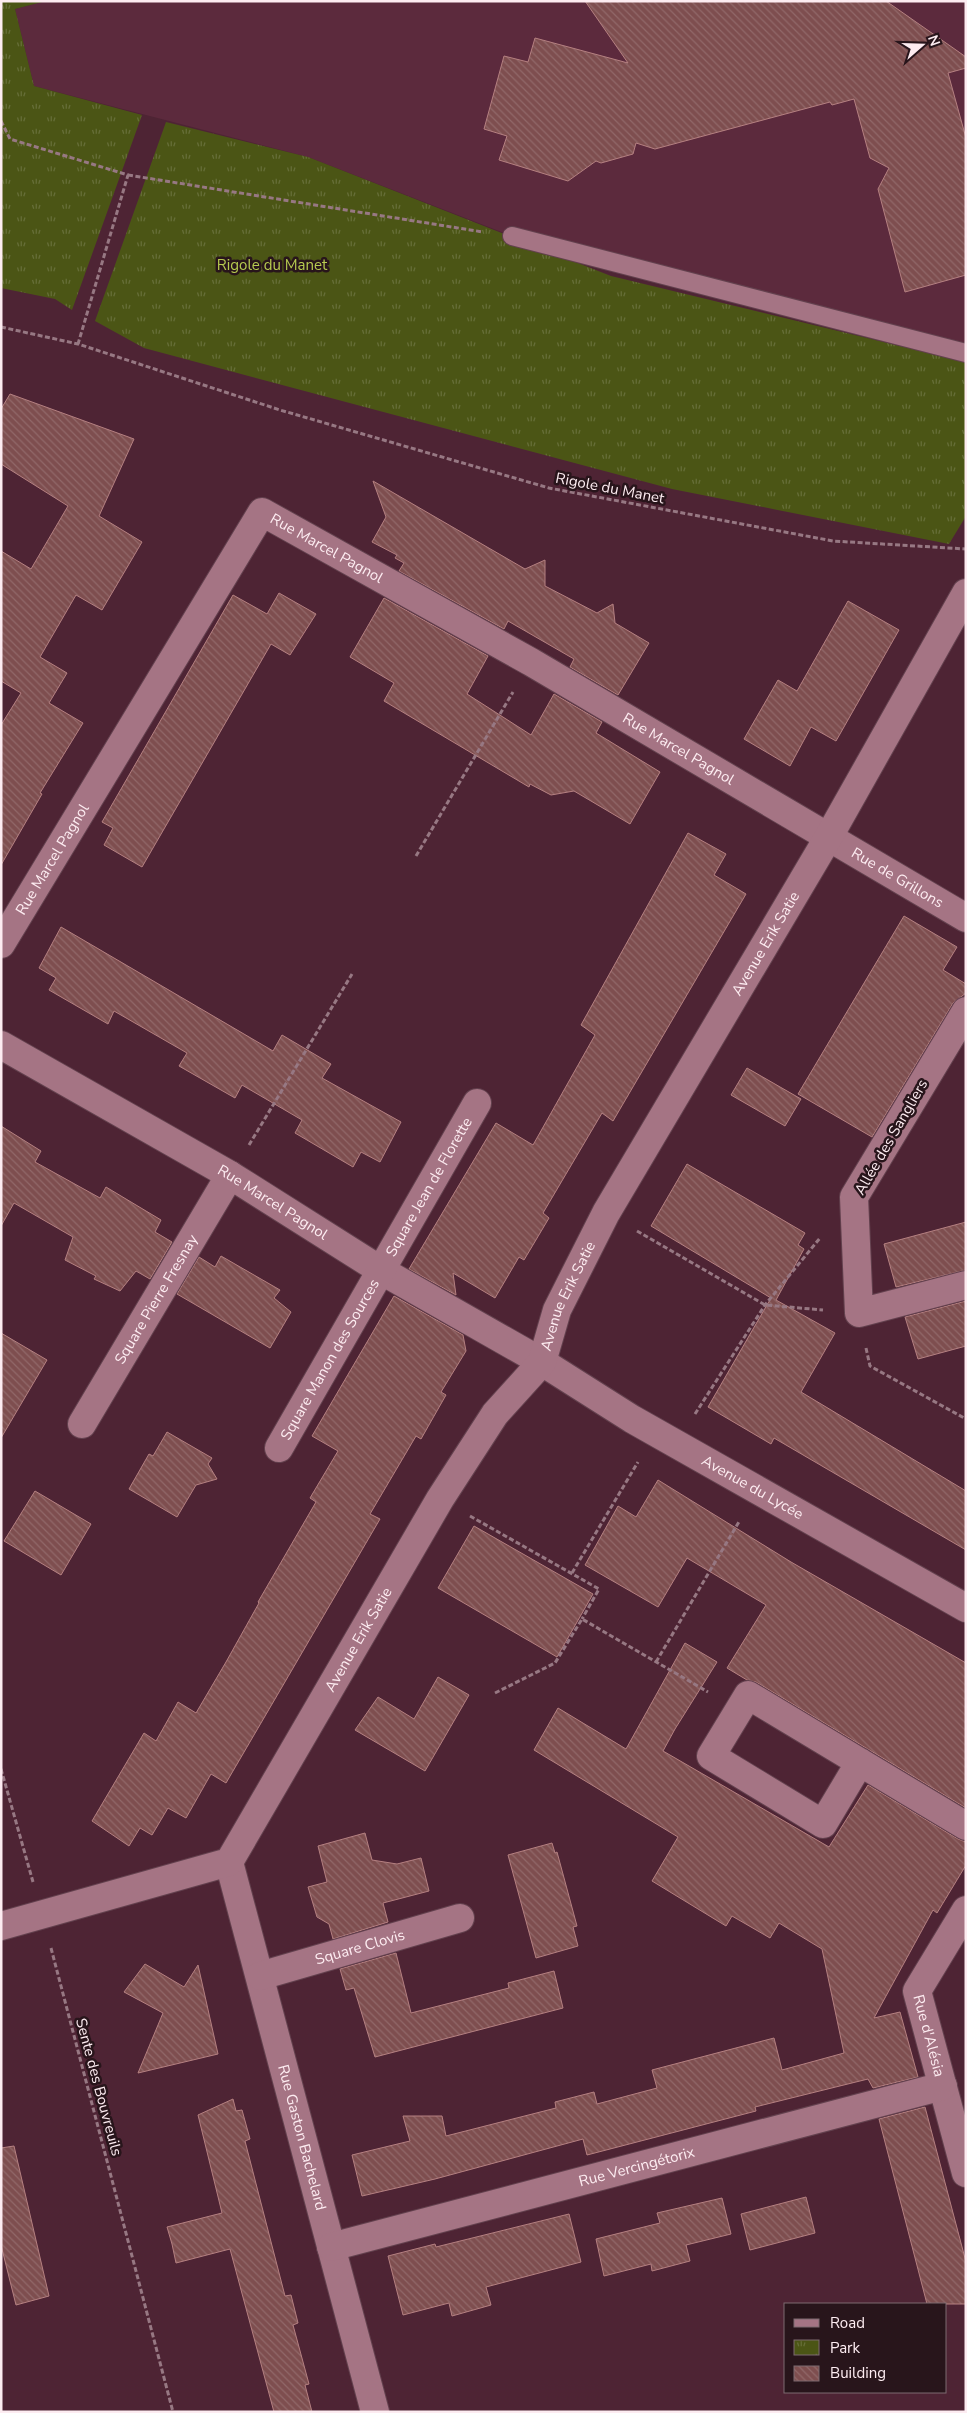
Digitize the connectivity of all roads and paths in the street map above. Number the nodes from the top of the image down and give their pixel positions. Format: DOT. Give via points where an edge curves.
graph roads {
  1 [pos="1,120"];
  2 [pos="128,175"];
  3 [pos="512,236"];
  4 [pos="1,327"];
  5 [pos="78,344"];
  6 [pos="966,353"];
  7 [pos="966,549"];
  8 [pos="966,593"];
  9 [pos="531,662"];
  10 [pos="828,838"];
  11 [pos="416,856"];
  12 [pos="966,918"];
  13 [pos="1,944"];
  14 [pos="352,974"];
  15 [pos="966,1010"];
  16 [pos="1,1044"];
  17 [pos="477,1103"];
  18 [pos="230,1175"];
  19 [pos="854,1197"];
  20 [pos="606,1213"];
  21 [pos="382,1271"];
  22 [pos="966,1285"];
  23 [pos="764,1304"];
  24 [pos="859,1313"];
  25 [pos="542,1362"];
  26 [pos="966,1419"];
  27 [pos="82,1424"];
  28 [pos="666,1438"];
  29 [pos="279,1448"];
  30 [pos="758,1490"];
  31 [pos="440,1499"];
  32 [pos="572,1573"];
  33 [pos="966,1608"];
  34 [pos="582,1619"];
  35 [pos="656,1662"];
  36 [pos="495,1693"];
  37 [pos="739,1710"];
  38 [pos="860,1762"];
  39 [pos="1,1769"];
  40 [pos="966,1826"];
  41 [pos="230,1862"];
  42 [pos="966,1910"];
  43 [pos="41,1914"];
  44 [pos="460,1918"];
  45 [pos="1,1926"];
  46 [pos="260,1976"];
  47 [pos="943,2086"];
  48 [pos="966,2173"];
  49 [pos="331,2247"];
  50 [pos="173,2412"];
  51 [pos="375,2412"];
  1 -- 2 [label="path" via="10,139"];
  2 -- 3 [label="path"];
  2 -- 5 [label="path"];
  3 -- 6 [label="lane"];
  4 -- 5 [label="path, Rigole du Manet"];
  5 -- 7 [label="path, Rigole du Manet" via="280,410 550,488 833,541"];
  8 -- 10 [label="street, Avenue Erik Satie"];
  9 -- 10 [label="street, Rue Marcel Pagnol"];
  9 -- 11 [label="path"];
  9 -- 13 [label="street, Rue Marcel Pagnol" via="262,512"];
  10 -- 12 [label="street, Rue de Grillons"];
  10 -- 20 [label="street, Avenue Erik Satie"];
  14 -- 18 [label="path"];
  15 -- 19 [label="street, Allée des Sangliers"];
  16 -- 18 [label="street, Rue Marcel Pagnol"];
  17 -- 21 [label="street, Square Jean de Florette"];
  18 -- 21 [label="street, Rue Marcel Pagnol"];
  18 -- 27 [label="street, Square Pierre Fresnay"];
  19 -- 23 [label="path"];
  19 -- 24 [label="street, Allée des Sangliers"];
  20 -- 23 [label="path"];
  20 -- 25 [label="street, Avenue Erik Satie" via="557,1310"];
  21 -- 25 [label="street, Rue Marcel Pagnol"];
  21 -- 29 [label="street, Square Manon des Sources"];
  22 -- 24 [label="street"];
  23 -- 24 [label="path"];
  23 -- 28 [label="path"];
  24 -- 26 [label="path" via="870,1366"];
  25 -- 28 [label="street, Avenue du Lycée"];
  25 -- 31 [label="street, Avenue Erik Satie" via="496,1414"];
  28 -- 30 [label="street, Avenue du Lycée"];
  28 -- 32 [label="path"];
  30 -- 33 [label="street, Avenue du Lycée"];
  30 -- 35 [label="path"];
  31 -- 32 [label="path"];
  31 -- 41 [label="street, Avenue Erik Satie"];
  32 -- 34 [label="path" via="599,1589"];
  34 -- 35 [label="path"];
  34 -- 36 [label="path" via="555,1663"];
  35 -- 37 [label="path"];
  37 -- 38 [label="street" via="748,1695"];
  37 -- 38 [label="street" via="711,1756 823,1824"];
  38 -- 40 [label="street"];
  39 -- 43 [label="path, Sente des Bouvreuils"];
  41 -- 43 [label="street"];
  41 -- 46 [label="street, Rue Gaston Bachelard"];
  42 -- 47 [label="street, Rue d'Alésia" via="917,1991"];
  43 -- 45 [label="street"];
  43 -- 50 [label="path, Sente des Bouvreuils"];
  44 -- 46 [label="street, Square Clovis"];
  46 -- 49 [label="street, Rue Gaston Bachelard"];
  47 -- 48 [label="street, Rue d'Alésia"];
  47 -- 49 [label="street, Rue Vercingétorix"];
  49 -- 51 [label="street, Rue Gaston Bachelard"];
}
